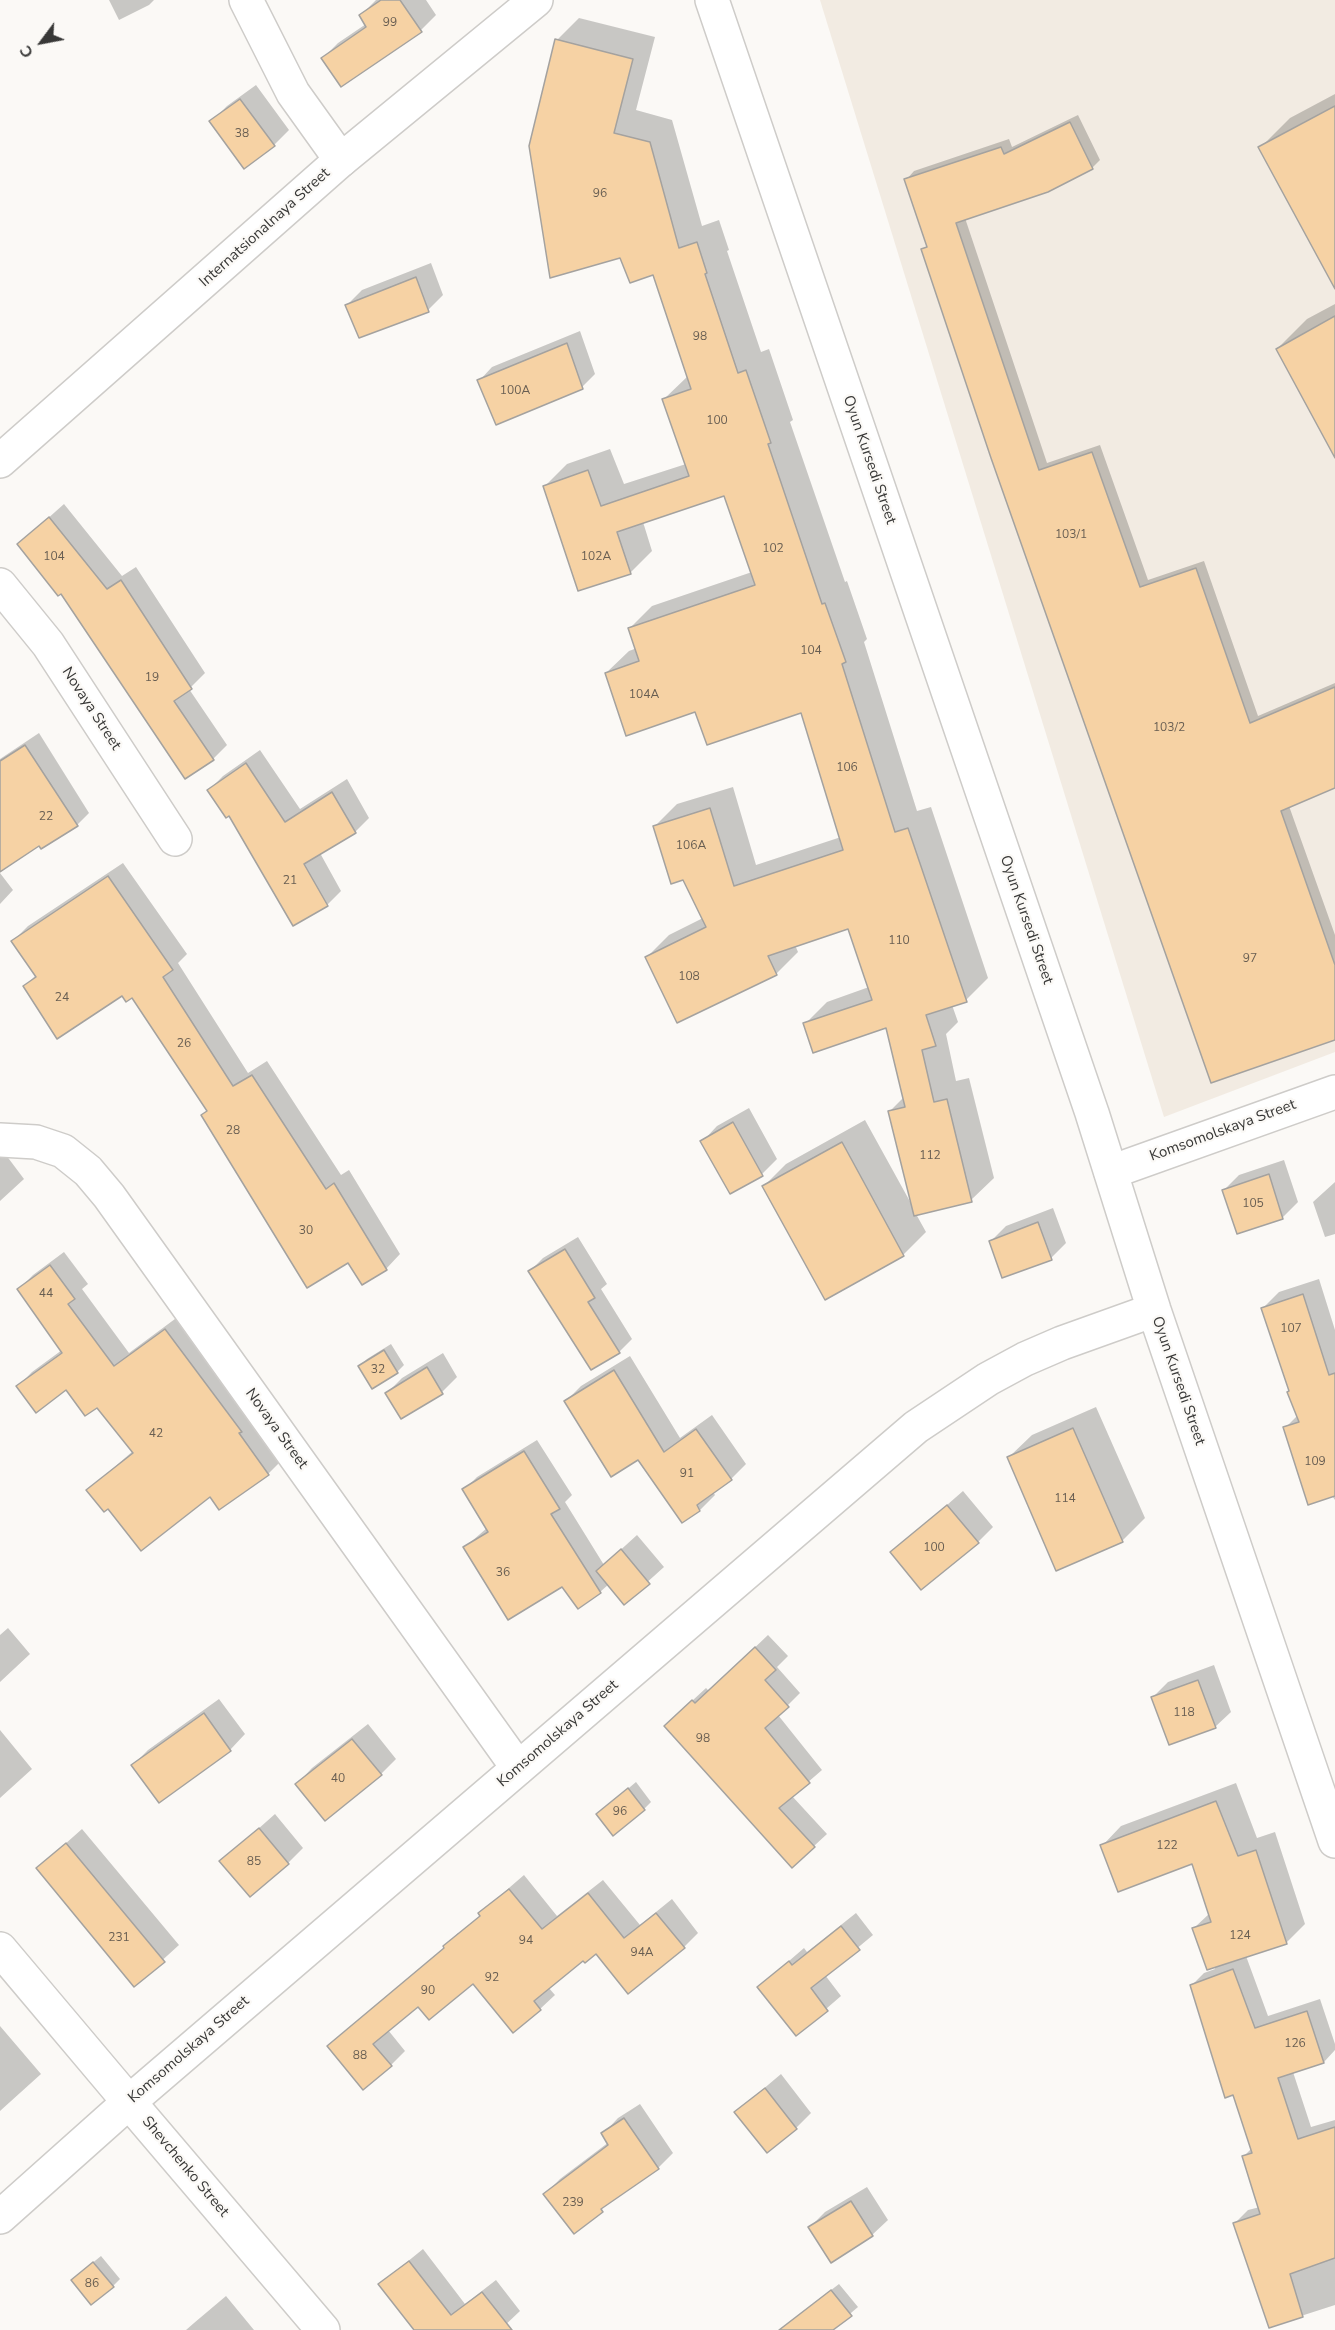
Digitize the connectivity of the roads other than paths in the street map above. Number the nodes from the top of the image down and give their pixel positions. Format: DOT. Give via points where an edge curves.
graph roads {
  1 [pos="246,0"];
  2 [pos="536,0"];
  3 [pos="712,0"];
  4 [pos="341,160"];
  5 [pos="0,461"];
  6 [pos="0,585"];
  7 [pos="175,839"];
  8 [pos="1335,1092"];
  9 [pos="0,1140"];
  10 [pos="1110,1172"];
  11 [pos="1154,1310"];
  12 [pos="518,1768"];
  13 [pos="1335,1841"];
  14 [pos="0,1949"];
  15 [pos="129,2102"];
  16 [pos="0,2217"];
  17 [pos="323,2330"];
  1 -- 4 [label="street" via="293,93"];
  2 -- 4 [label="street, Internatsionalnaya Street"];
  3 -- 10 [label="street, Oyun Kursedi Street"];
  4 -- 5 [label="street, Internatsionalnaya Street"];
  6 -- 7 [label="street, Novaya Street" via="48,644"];
  8 -- 10 [label="street, Komsomolskaya Street"];
  9 -- 12 [label="street, Novaya Street" via="36,1142 63,1151 110,1196"];
  10 -- 11 [label="street, Oyun Kursedi Street"];
  11 -- 12 [label="street, Komsomolskaya Street" via="1025,1359 916,1426"];
  11 -- 13 [label="street, Oyun Kursedi Street"];
  12 -- 15 [label="street, Komsomolskaya Street"];
  14 -- 15 [label="street, Shevchenko Street"];
  15 -- 16 [label="street, Komsomolskaya Street"];
  15 -- 17 [label="street, Shevchenko Street"];
}
